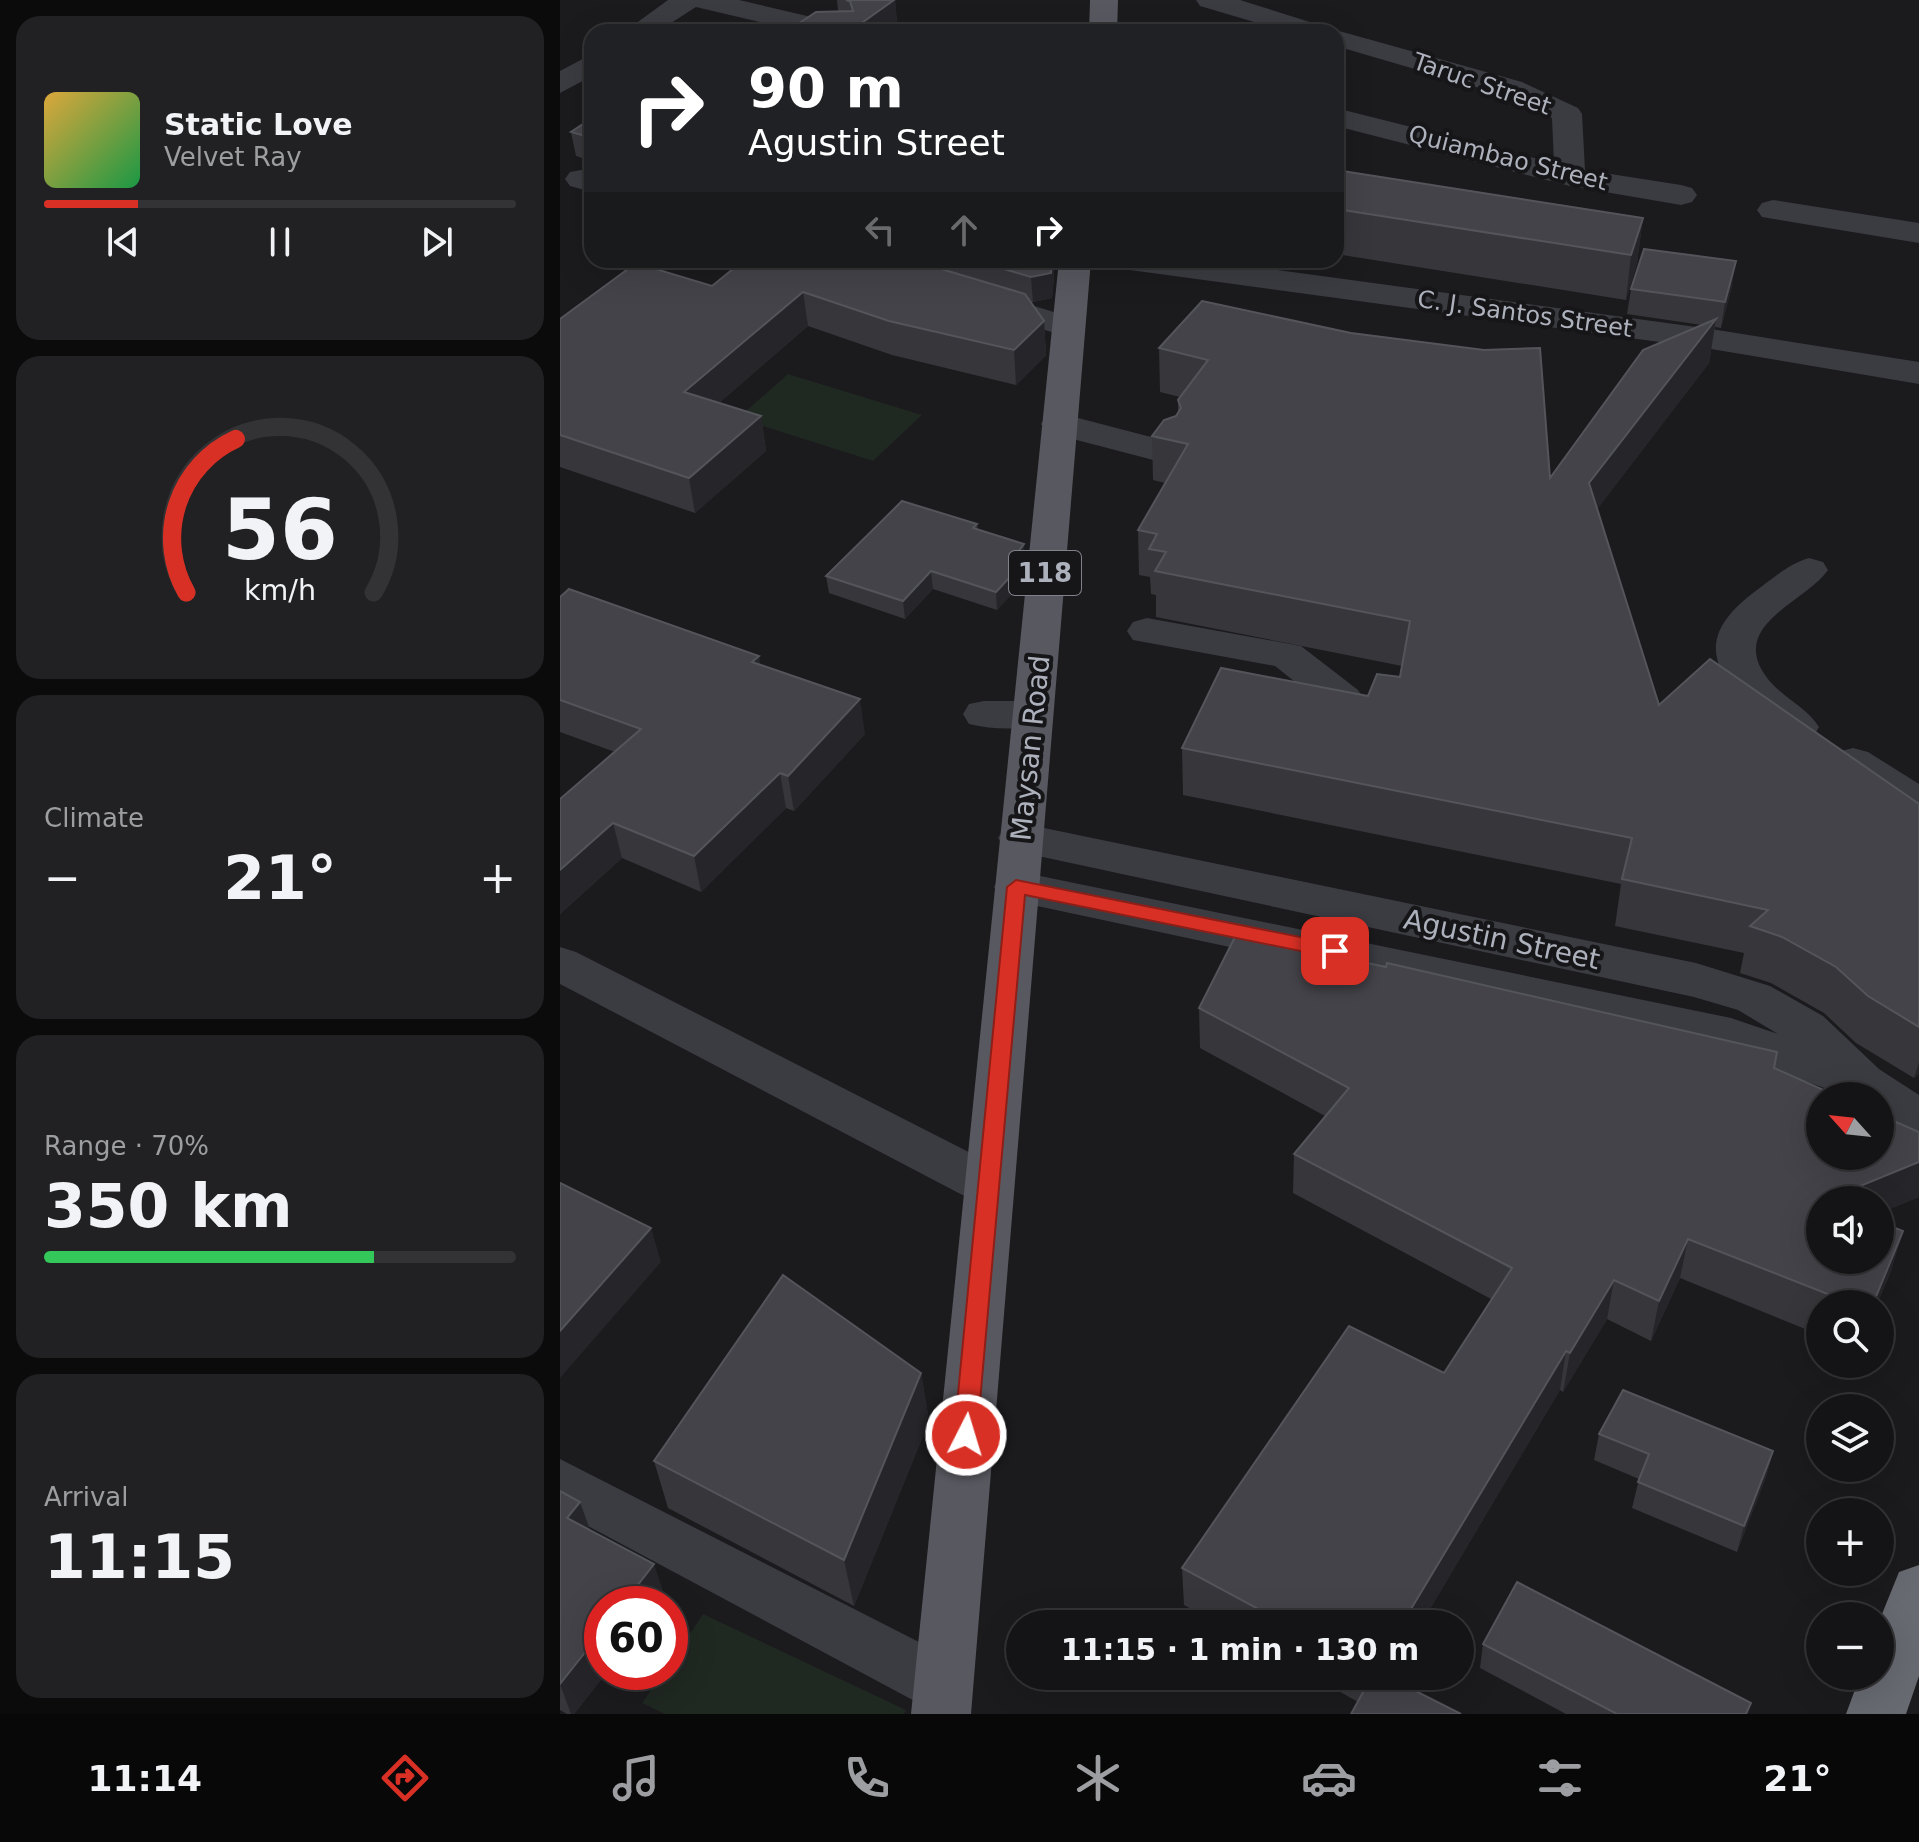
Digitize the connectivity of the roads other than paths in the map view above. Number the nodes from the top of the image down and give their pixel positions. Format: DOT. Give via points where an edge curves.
graph roads {
  1 [pos="687,0"];
  2 [pos="703,0"];
  3 [pos="1104,0"];
  4 [pos="1210,0"];
  5 [pos="650,24"];
  6 [pos="806,24"];
  7 [pos="1103,24"];
  8 [pos="1292,24"];
  9 [pos="1344,39"];
  10 [pos="584,68"];
  11 [pos="560,84"];
  12 [pos="1344,119"];
  13 [pos="1570,177"];
  14 [pos="1681,195"];
  15 [pos="1773,210"];
  16 [pos="1919,233"];
  17 [pos="1074,268"];
  18 [pos="1189,268"];
  19 [pos="951,291"];
  20 [pos="1068,327"];
  21 [pos="1919,373"];
  22 [pos="1059,424"];
  23 [pos="1161,451"];
  24 [pos="1809,570"];
  25 [pos="1147,631"];
  26 [pos="1343,699"];
  27 [pos="984,714"];
  28 [pos="1032,714"];
  29 [pos="1919,804"];
  30 [pos="1027,864"];
  31 [pos="560,964"];
  32 [pos="1919,1120"];
  33 [pos="988,1185"];
  34 [pos="560,1483"];
  35 [pos="1919,1591"];
  36 [pos="942,1700"];
  37 [pos="1876,1714"];
  1 -- 5 [label="street"];
  2 -- 6 [label="street"];
  3 -- 7 [label="main road"];
  4 -- 8 [label="street"];
  9 -- 13 [label="street, Taruc Street" via="1511,88 1567,114"];
  10 -- 11 [label="street"];
  12 -- 13 [label="street, Quiambao Street"];
  13 -- 14 [label="street, Quiambao Street"];
  15 -- 16 [label="street"];
  17 -- 20 [label="main road, Maysan Road / 118"];
  18 -- 21 [label="street, C. J. Santos Street" via="1711,339"];
  19 -- 20 [label="street"];
  20 -- 22 [label="main road, Maysan Road / 118"];
  22 -- 23 [label="street"];
  22 -- 28 [label="main road, Maysan Road / 118"];
  24 -- 29 [label="street" via="1743,626 1737,649 1744,674 1761,699 1788,721"];
  25 -- 26 [label="street" via="1287,655"];
  27 -- 28 [label="street"];
  28 -- 30 [label="main road, Maysan Road / 118"];
  30 -- 32 [label="street, Agustin Street" via="1731,1036 1862,1082"];
  30 -- 33 [label="main road, Maysan Road / 118"];
  31 -- 33 [label="street"];
  33 -- 36 [label="main road, Maysan Road / 118"];
  34 -- 36 [label="street"];
  35 -- 37 [label="highway"];
}
